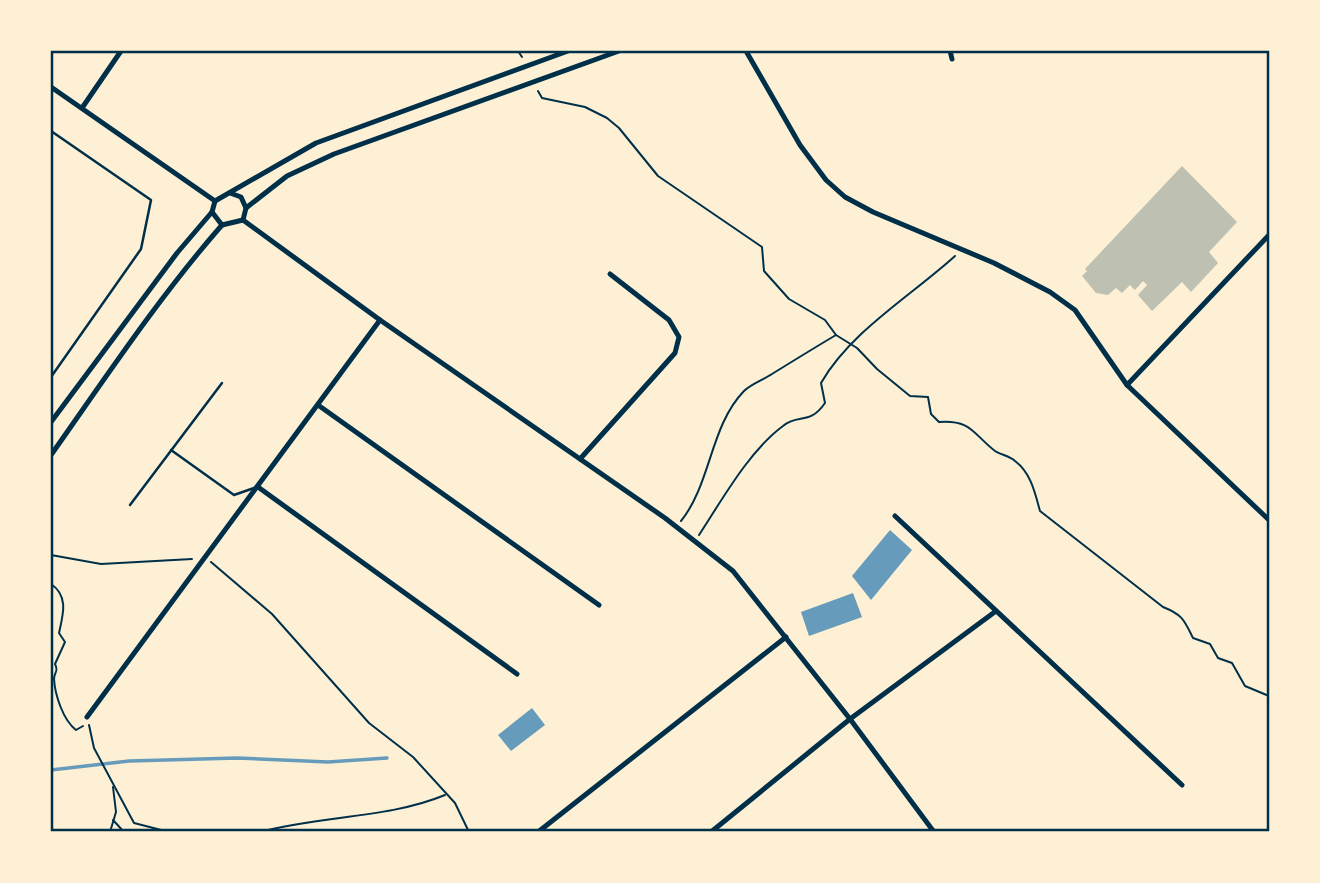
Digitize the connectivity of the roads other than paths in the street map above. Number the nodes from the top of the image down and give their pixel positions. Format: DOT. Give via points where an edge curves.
graph roads {
  1 [pos="121,51"];
  2 [pos="568,51"];
  3 [pos="619,51"];
  4 [pos="746,51"];
  5 [pos="950,51"];
  6 [pos="952,59"];
  7 [pos="51,87"];
  8 [pos="82,108"];
  9 [pos="51,131"];
  10 [pos="230,193"];
  11 [pos="215,201"];
  12 [pos="246,208"];
  13 [pos="212,212"];
  14 [pos="243,220"];
  15 [pos="222,225"];
  16 [pos="1269,235"];
  17 [pos="610,274"];
  18 [pos="380,320"];
  19 [pos="51,377"];
  20 [pos="222,383"];
  21 [pos="1127,385"];
  22 [pos="318,405"];
  23 [pos="51,422"];
  24 [pos="171,450"];
  25 [pos="51,455"];
  26 [pos="580,459"];
  27 [pos="258,487"];
  28 [pos="130,505"];
  29 [pos="895,516"];
  30 [pos="1269,520"];
  31 [pos="599,605"];
  32 [pos="996,611"];
  33 [pos="786,637"];
  34 [pos="517,674"];
  35 [pos="850,719"];
  36 [pos="88,720"];
  37 [pos="1182,785"];
  38 [pos="538,832"];
  39 [pos="711,832"];
  40 [pos="934,832"];
  1 -- 8 [label="street"];
  2 -- 10 [label="street" via="316,143"];
  3 -- 12 [label="street" via="334,154 287,176"];
  4 -- 21 [label="street" via="800,145 845,197 1050,292 1075,310"];
  5 -- 6 [label="street"];
  7 -- 8 [label="street"];
  8 -- 11 [label="street"];
  9 -- 19 [label="lane" via="151,200 141,248"];
  10 -- 11 [label="street"];
  10 -- 12 [label="street" via="241,197"];
  11 -- 13 [label="street"];
  12 -- 14 [label="street"];
  13 -- 15 [label="street"];
  13 -- 23 [label="street"];
  14 -- 15 [label="street"];
  14 -- 18 [label="street"];
  15 -- 25 [label="street" via="137,332"];
  16 -- 21 [label="street"];
  17 -- 26 [label="street" via="669,320 679,337 675,353"];
  18 -- 22 [label="street"];
  18 -- 26 [label="street"];
  20 -- 24 [label="lane"];
  21 -- 30 [label="street"];
  22 -- 27 [label="street"];
  22 -- 31 [label="street"];
  24 -- 27 [label="lane" via="234,495"];
  24 -- 28 [label="lane"];
  26 -- 33 [label="street" via="733,571"];
  27 -- 34 [label="street"];
  27 -- 36 [label="street"];
  29 -- 32 [label="street"];
  32 -- 35 [label="street"];
  32 -- 37 [label="street"];
  33 -- 35 [label="street"];
  33 -- 38 [label="street"];
  35 -- 39 [label="street"];
  35 -- 40 [label="street"];
}
